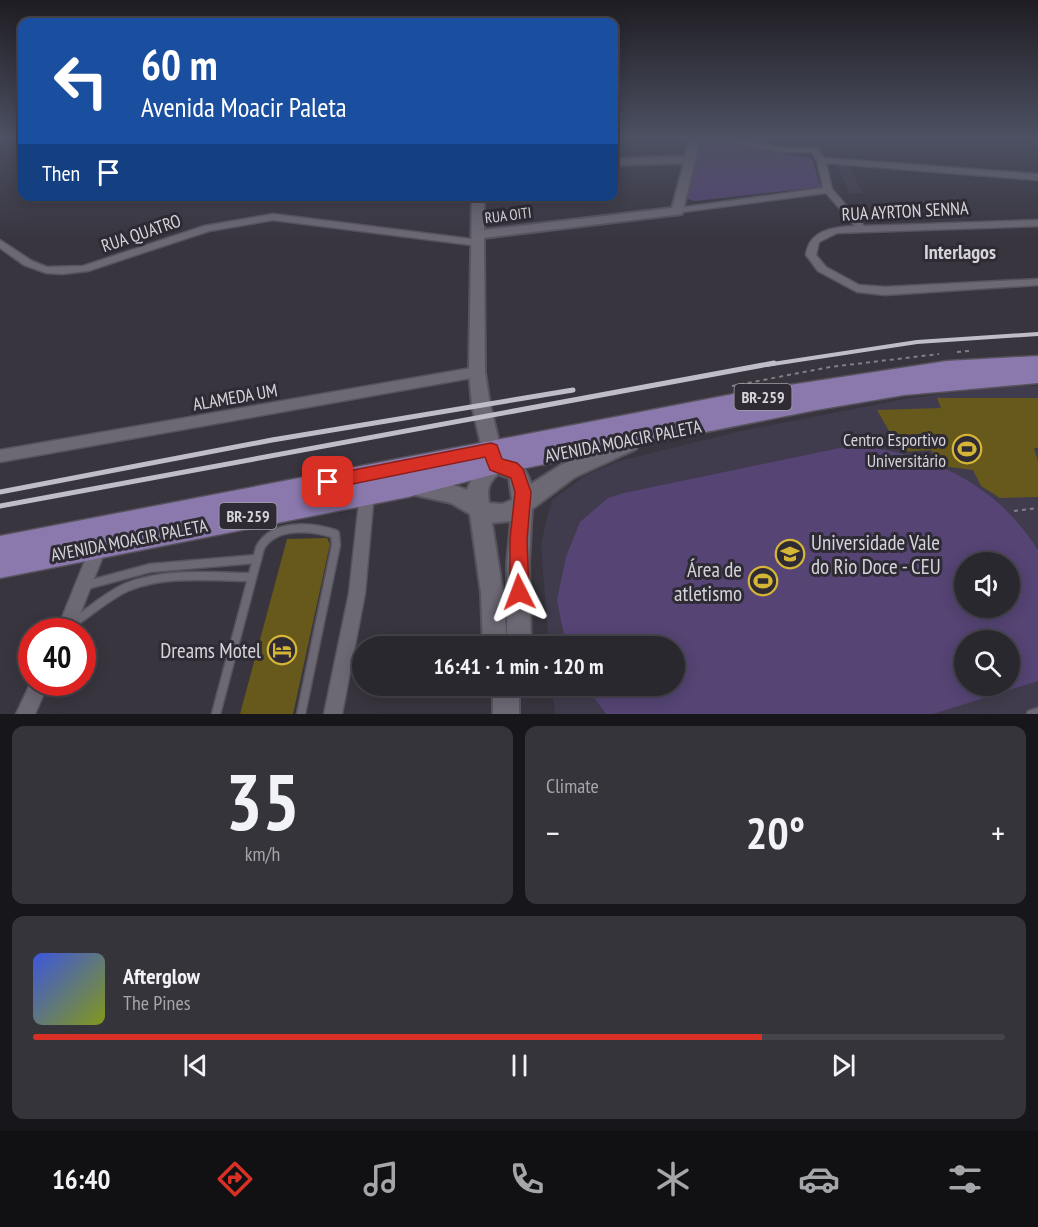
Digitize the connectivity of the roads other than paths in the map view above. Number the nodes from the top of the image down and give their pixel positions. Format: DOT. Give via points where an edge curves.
graph roads {
  1 [pos="687,172"];
  2 [pos="824,172"];
  3 [pos="978,172"];
  4 [pos="1038,177"];
  5 [pos="828,190"];
  6 [pos="478,201"];
  7 [pos="678,211"];
  8 [pos="1038,223"];
  9 [pos="861,228"];
  10 [pos="478,239"];
  11 [pos="0,243"];
  12 [pos="1038,282"];
  13 [pos="1038,363"];
  14 [pos="477,372"];
  15 [pos="1038,376"];
  16 [pos="638,439"];
  17 [pos="0,456"];
  18 [pos="493,457"];
  19 [pos="408,487"];
  20 [pos="367,493"];
  21 [pos="522,505"];
  22 [pos="479,507"];
  23 [pos="99,545"];
  24 [pos="0,548"];
  25 [pos="256,559"];
  26 [pos="0,566"];
  27 [pos="252,578"];
  28 [pos="83,586"];
  29 [pos="69,618"];
  30 [pos="82,618"];
  31 [pos="494,636"];
  32 [pos="519,636"];
  33 [pos="33,696"];
  34 [pos="1038,712"];
  35 [pos="25,714"];
  36 [pos="216,714"];
  37 [pos="301,714"];
  38 [pos="333,714"];
  39 [pos="1031,714"];
  1 -- 7 [label="street"];
  2 -- 5 [label="street"];
  3 -- 4 [label="street"];
  5 -- 7 [label="street, RUA OITI"];
  5 -- 9 [label="street"];
  6 -- 10 [label="street"];
  7 -- 10 [label="street, RUA OITI"];
  8 -- 9 [label="street, RUA AYRTON SENNA"];
  9 -- 12 [label="street, RUA AYRTON SENNA" via="836,230 817,237 811,255 822,269 857,288 885,291"];
  10 -- 11 [label="street, RUA QUATRO" via="273,217 207,228 84,269 62,271 28,263"];
  10 -- 14 [label="street"];
  13 -- 18 [label="main road, AVENIDA MOACIR PALETA / BR-259" via="947,368 850,382 711,406"];
  14 -- 17 [label="street, ALAMEDA UM"];
  14 -- 18 [label="street"];
  15 -- 16 [label="main road, AVENIDA MOACIR PALETA / BR-259" via="904,388"];
  16 -- 18 [label="main road, AVENIDA MOACIR PALETA / BR-259"];
  16 -- 21 [label="street" via="580,464"];
  18 -- 19 [label="main road, AVENIDA MOACIR PALETA / BR-259"];
  18 -- 21 [label="street" via="518,474"];
  18 -- 22 [label="street" via="478,483"];
  18 -- 24 [label="main road, AVENIDA MOACIR PALETA / BR-259"];
  19 -- 20 [label="main road, AVENIDA MOACIR PALETA / BR-259"];
  19 -- 22 [label="street" via="447,492"];
  20 -- 23 [label="main road, AVENIDA MOACIR PALETA / BR-259"];
  20 -- 38 [label="street" via="357,593"];
  21 -- 22 [label="street" via="505,514"];
  21 -- 32 [label="street"];
  22 -- 31 [label="street"];
  23 -- 26 [label="main road, AVENIDA MOACIR PALETA / BR-259"];
  23 -- 28 [label="street"];
  25 -- 27 [label="lane"];
  25 -- 28 [label="lane" via="144,567"];
  25 -- 37 [label="lane" via="264,540 273,533 325,529 335,534 336,545"];
  27 -- 30 [label="lane" via="137,583"];
  27 -- 36 [label="lane"];
  28 -- 29 [label="street"];
  33 -- 35 [label="street"];
  34 -- 39 [label="lane"];
}
